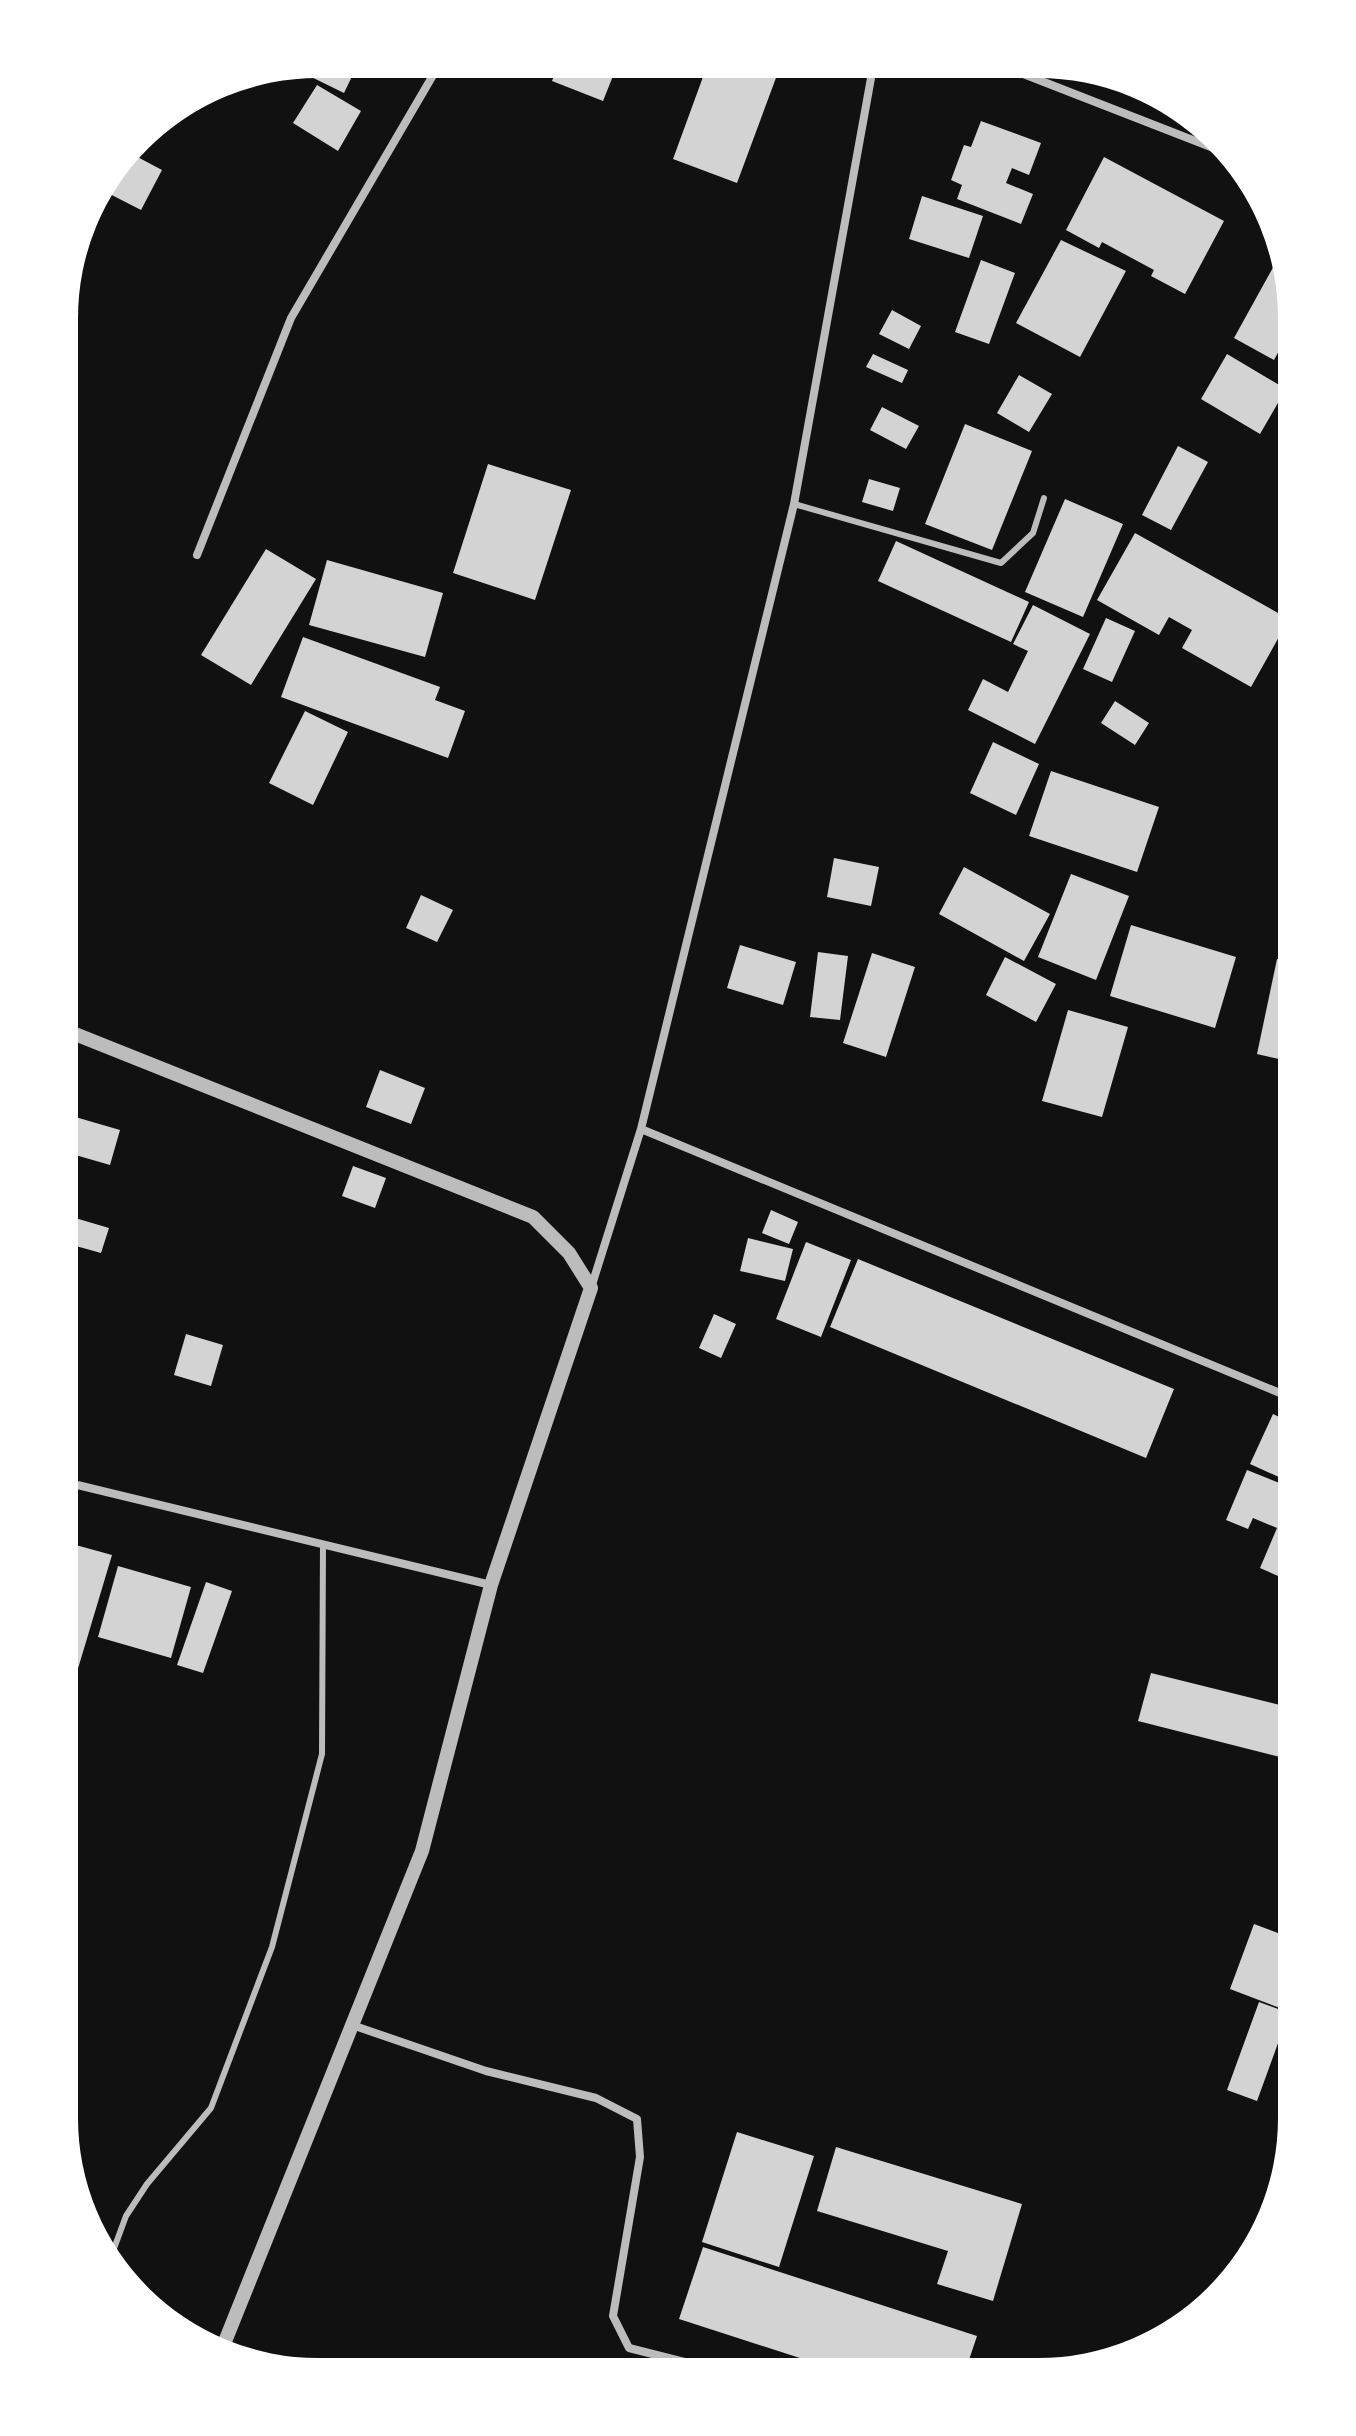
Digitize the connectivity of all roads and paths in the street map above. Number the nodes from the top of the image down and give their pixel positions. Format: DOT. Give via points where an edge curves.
graph roads {
  1 [pos="871,78"];
  2 [pos="1034,78"];
  3 [pos="431,79"];
  4 [pos="1201,143"];
  5 [pos="1044,498"];
  6 [pos="794,504"];
  7 [pos="197,555"];
  8 [pos="78,1035"];
  9 [pos="641,1129"];
  10 [pos="591,1288"];
  11 [pos="1277,1392"];
  12 [pos="78,1485"];
  13 [pos="323,1544"];
  14 [pos="491,1585"];
  15 [pos="352,2025"];
  16 [pos="115,2246"];
  17 [pos="226,2340"];
  18 [pos="669,2358"];
  1 -- 6 [label="street"];
  2 -- 4 [label="street"];
  3 -- 7 [label="street" via="291,318"];
  5 -- 6 [label="lane" via="1033,533 1001,563"];
  6 -- 9 [label="street"];
  8 -- 10 [label="street" via="533,1217 569,1253"];
  9 -- 10 [label="street"];
  9 -- 11 [label="street"];
  10 -- 14 [label="street"];
  12 -- 13 [label="street"];
  13 -- 14 [label="street"];
  13 -- 16 [label="lane" via="322,1754 272,1947 211,2108 147,2184"];
  14 -- 15 [label="street" via="422,1851"];
  15 -- 17 [label="street"];
  15 -- 18 [label="street" via="486,2071 596,2098 637,2119 640,2157 613,2316 629,2348"];
}
